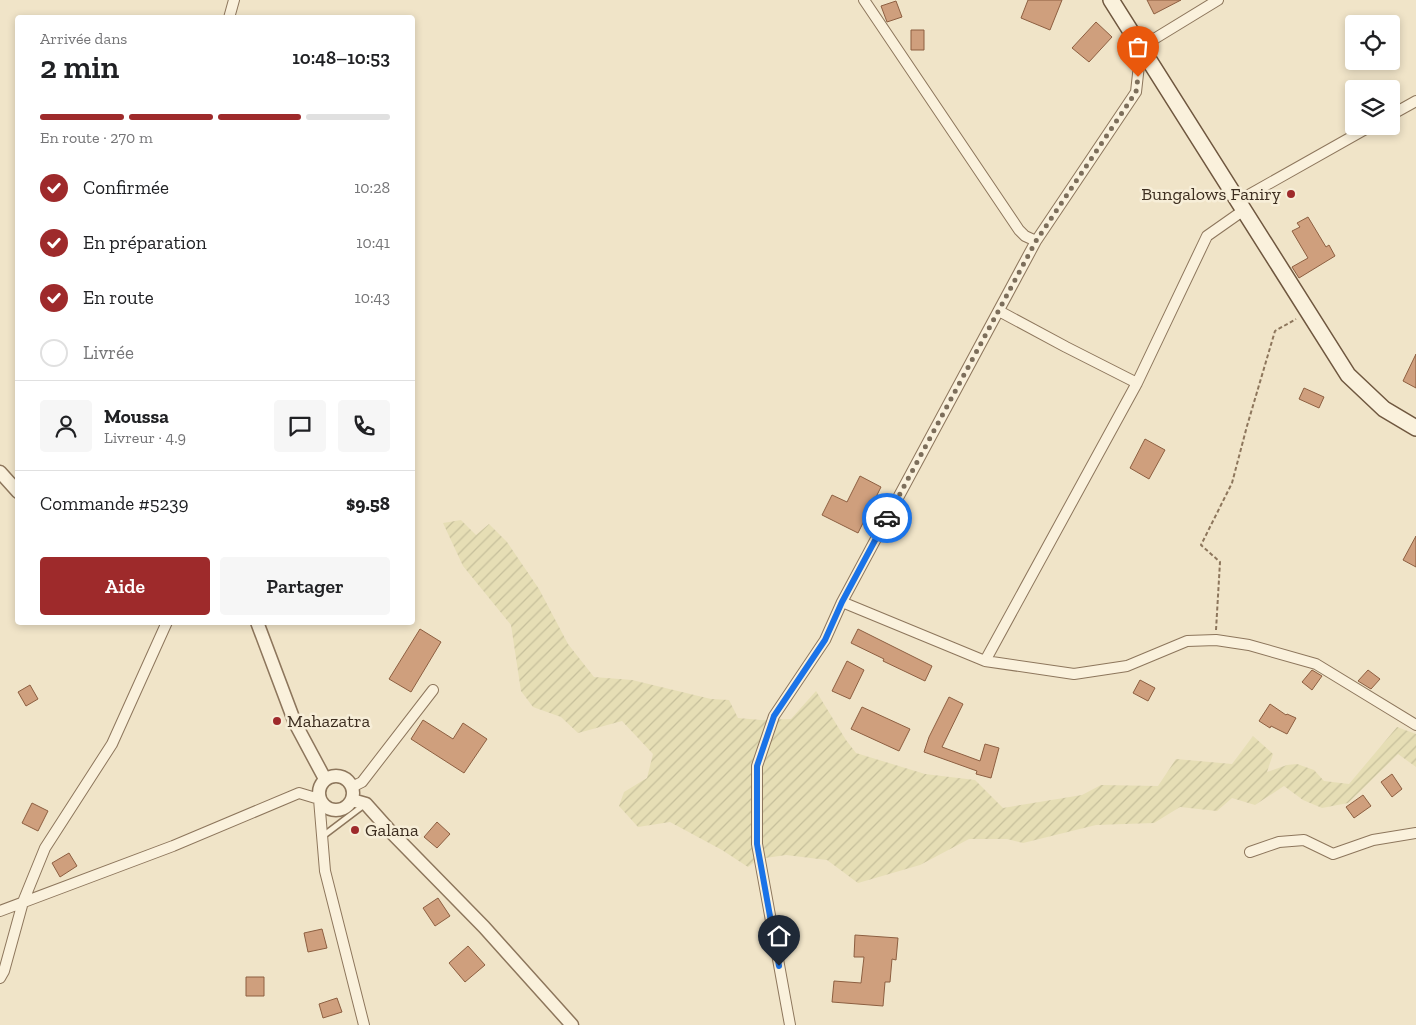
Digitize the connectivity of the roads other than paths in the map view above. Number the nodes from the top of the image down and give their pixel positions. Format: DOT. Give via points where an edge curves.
graph roads {
  1 [pos="234,0"];
  2 [pos="864,0"];
  3 [pos="1111,0"];
  4 [pos="1218,0"];
  5 [pos="230,15"];
  6 [pos="1141,47"];
  7 [pos="1416,101"];
  8 [pos="1400,110"];
  9 [pos="1356,135"];
  10 [pos="1241,206"];
  11 [pos="1036,241"];
  12 [pos="999,311"];
  13 [pos="1137,383"];
  14 [pos="1416,428"];
  15 [pos="0,472"];
  16 [pos="15,489"];
  17 [pos="842,602"];
  18 [pos="167,625"];
  19 [pos="258,625"];
  20 [pos="985,661"];
  21 [pos="434,690"];
  22 [pos="1416,725"];
  23 [pos="325,779"];
  24 [pos="352,794"];
  25 [pos="319,799"];
  26 [pos="366,804"];
  27 [pos="1416,833"];
  28 [pos="323,836"];
  29 [pos="1250,852"];
  30 [pos="22,902"];
  31 [pos="0,911"];
  32 [pos="0,978"];
  33 [pos="364,1025"];
  34 [pos="572,1025"];
  35 [pos="790,1025"];
  1 -- 5 [label="street"];
  2 -- 11 [label="street" via="1019,230"];
  3 -- 6 [label="main road"];
  4 -- 6 [label="street"];
  6 -- 10 [label="main road"];
  6 -- 11 [label="street" via="1136,92"];
  7 -- 8 [label="street"];
  9 -- 10 [label="street"];
  10 -- 13 [label="street" via="1207,236"];
  10 -- 14 [label="main road" via="1348,375 1384,409"];
  11 -- 12 [label="street"];
  12 -- 13 [label="street"];
  12 -- 17 [label="street"];
  13 -- 20 [label="street"];
  15 -- 16 [label="street"];
  17 -- 20 [label="street"];
  17 -- 35 [label="street" via="825,640 774,716 757,766 757,844"];
  18 -- 30 [label="street" via="112,744 46,848"];
  19 -- 23 [label="street" via="295,723"];
  20 -- 22 [label="street" via="1074,674 1127,666 1187,641 1216,640 1249,645 1316,664"];
  21 -- 24 [label="street"];
  23 -- 24 [label="street" via="341,777 348,781"];
  23 -- 25 [label="street" via="318,792"];
  24 -- 25 [label="street" via="345,808 335,811"];
  24 -- 26 [label="street"];
  25 -- 28 [label="street"];
  25 -- 30 [label="street" via="299,793 173,846"];
  26 -- 28 [label="lane"];
  26 -- 34 [label="street"];
  27 -- 29 [label="street" via="1373,840 1334,854 1304,840 1280,842"];
  28 -- 33 [label="street" via="325,872"];
  30 -- 31 [label="street"];
  30 -- 32 [label="street"];
}
